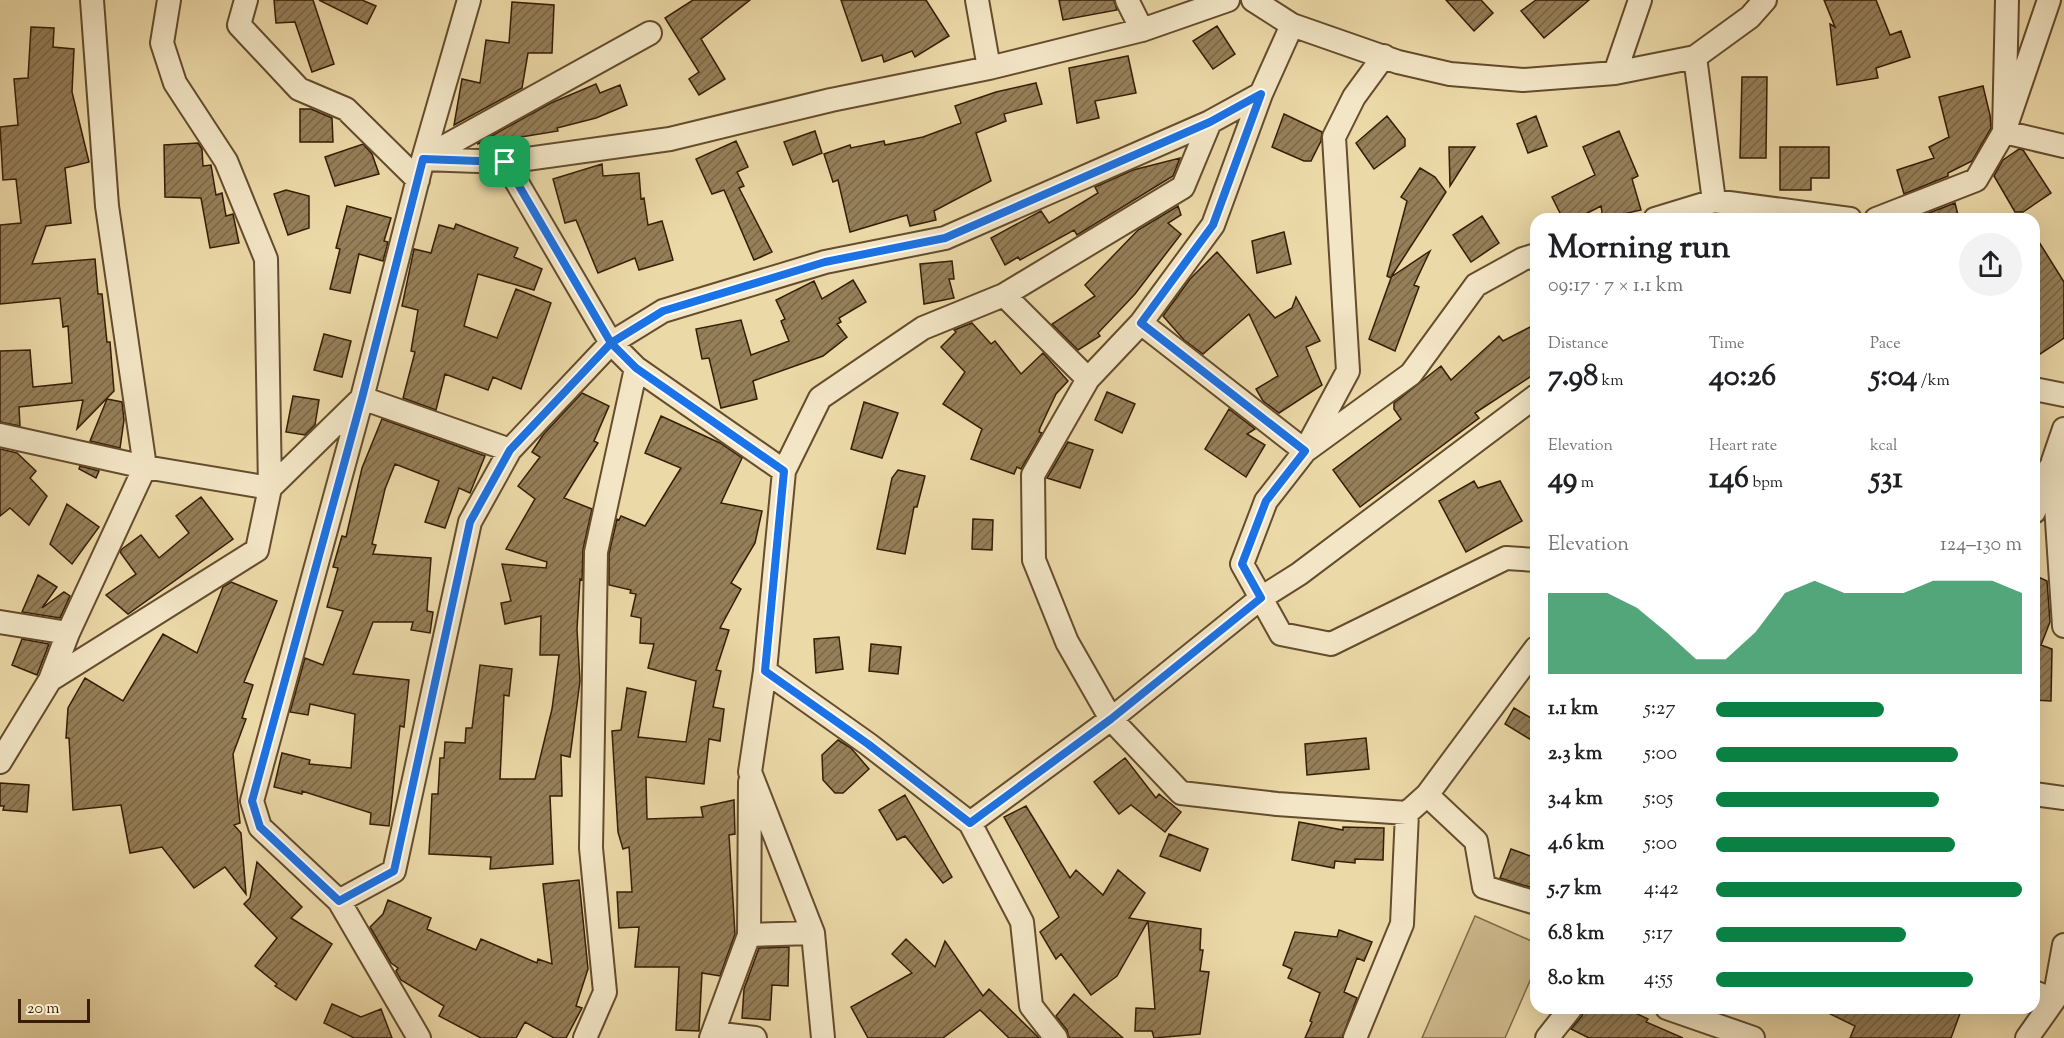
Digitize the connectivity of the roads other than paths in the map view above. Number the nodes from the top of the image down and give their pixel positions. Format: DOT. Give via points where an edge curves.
graph roads {
  1 [pos="92,0"];
  2 [pos="169,0"];
  3 [pos="246,0"];
  4 [pos="469,0"];
  5 [pos="977,0"];
  6 [pos="1127,0"];
  7 [pos="1228,0"];
  8 [pos="1254,0"];
  9 [pos="1640,0"];
  10 [pos="1765,0"];
  11 [pos="2007,0"];
  12 [pos="2049,0"];
  13 [pos="1292,25"];
  14 [pos="1142,30"];
  15 [pos="650,33"];
  16 [pos="1384,56"];
  17 [pos="1695,57"];
  18 [pos="988,68"];
  19 [pos="1615,73"];
  20 [pos="1261,94"];
  21 [pos="1210,122"];
  22 [pos="2004,132"];
  23 [pos="2064,146"];
  24 [pos="505,162"];
  25 [pos="420,170"];
  26 [pos="1714,201"];
  27 [pos="1675,213"];
  28 [pos="1805,213"];
  29 [pos="1891,213"];
  30 [pos="1530,257"];
  31 [pos="1004,295"];
  32 [pos="1141,323"];
  33 [pos="611,343"];
  34 [pos="636,368"];
  35 [pos="1088,379"];
  36 [pos="2040,389"];
  37 [pos="2064,395"];
  38 [pos="362,398"];
  39 [pos="1530,401"];
  40 [pos="2064,429"];
  41 [pos="0,435"];
  42 [pos="510,450"];
  43 [pos="1305,451"];
  44 [pos="2053,461"];
  45 [pos="145,467"];
  46 [pos="784,471"];
  47 [pos="270,488"];
  48 [pos="2040,496"];
  49 [pos="1530,560"];
  50 [pos="1261,598"];
  51 [pos="0,621"];
  52 [pos="2064,626"];
  53 [pos="68,633"];
  54 [pos="1530,656"];
  55 [pos="765,671"];
  56 [pos="50,680"];
  57 [pos="1111,719"];
  58 [pos="0,762"];
  59 [pos="750,772"];
  60 [pos="1427,795"];
  61 [pos="2040,795"];
  62 [pos="2064,798"];
  63 [pos="1407,813"];
  64 [pos="970,823"];
  65 [pos="339,901"];
  66 [pos="1530,901"];
  67 [pos="813,933"];
  68 [pos="749,935"];
  69 [pos="2064,945"];
  70 [pos="2044,996"];
  71 [pos="1566,1014"];
  72 [pos="1684,1014"];
  73 [pos="2037,1014"];
  74 [pos="712,1036"];
  75 [pos="419,1038"];
  76 [pos="585,1038"];
  77 [pos="755,1038"];
  78 [pos="823,1038"];
  79 [pos="1056,1038"];
  80 [pos="1355,1038"];
  81 [pos="1547,1038"];
  82 [pos="1753,1038"];
  83 [pos="2027,1038"];
  1 -- 45 [label="street" via="107,206"];
  2 -- 47 [label="street" via="162,44 175,83 226,161 266,259"];
  3 -- 25 [label="street" via="239,25 299,89 346,109"];
  4 -- 25 [label="street"];
  5 -- 18 [label="street"];
  6 -- 14 [label="street"];
  7 -- 14 [label="street"];
  8 -- 13 [label="street"];
  9 -- 19 [label="street"];
  10 -- 17 [label="street" via="1750,18"];
  11 -- 22 [label="street"];
  12 -- 22 [label="street"];
  13 -- 16 [label="street"];
  13 -- 20 [label="street"];
  14 -- 18 [label="street"];
  15 -- 25 [label="street"];
  16 -- 19 [label="street" via="1450,74 1524,80"];
  16 -- 43 [label="street" via="1354,98 1334,137 1348,371"];
  17 -- 19 [label="street"];
  17 -- 26 [label="street"];
  18 -- 24 [label="street" via="670,139"];
  20 -- 21 [label="street"];
  20 -- 32 [label="street" via="1213,225"];
  21 -- 31 [label="street" via="1183,187"];
  21 -- 33 [label="street" via="945,238 825,262 663,311"];
  22 -- 23 [label="street"];
  22 -- 29 [label="street" via="1976,180"];
  24 -- 25 [label="street"];
  24 -- 33 [label="street"];
  25 -- 38 [label="street"];
  26 -- 27 [label="street"];
  26 -- 28 [label="street"];
  30 -- 43 [label="street" via="1476,285 1411,374"];
  31 -- 35 [label="street"];
  31 -- 46 [label="street" via="923,328 820,398"];
  32 -- 35 [label="street"];
  32 -- 43 [label="street"];
  33 -- 34 [label="street"];
  33 -- 42 [label="street"];
  34 -- 46 [label="street"];
  34 -- 76 [label="street" via="596,552 591,848 605,992"];
  35 -- 57 [label="street" via="1034,474 1034,560 1067,642"];
  36 -- 37 [label="street"];
  38 -- 42 [label="street"];
  38 -- 47 [label="street"];
  38 -- 65 [label="street" via="252,801 260,827"];
  39 -- 50 [label="street" via="1299,574"];
  40 -- 44 [label="street"];
  41 -- 45 [label="street"];
  42 -- 65 [label="street" via="470,522 394,871"];
  43 -- 50 [label="street" via="1266,501 1242,564"];
  44 -- 48 [label="street"];
  44 -- 52 [label="street"];
  45 -- 47 [label="street"];
  45 -- 53 [label="street"];
  46 -- 55 [label="street"];
  47 -- 56 [label="street" via="257,550"];
  49 -- 50 [label="street" via="1506,558 1330,644 1281,634"];
  50 -- 57 [label="street"];
  51 -- 53 [label="street"];
  53 -- 56 [label="street"];
  54 -- 60 [label="street"];
  55 -- 59 [label="street"];
  55 -- 64 [label="street"];
  56 -- 58 [label="street"];
  57 -- 63 [label="street" via="1181,792 1277,804"];
  57 -- 64 [label="street"];
  59 -- 67 [label="street"];
  59 -- 68 [label="street"];
  60 -- 63 [label="street"];
  60 -- 66 [label="street" via="1476,841 1484,887"];
  61 -- 62 [label="street"];
  63 -- 80 [label="street" via="1402,924"];
  64 -- 79 [label="street" via="1022,922 1031,1006"];
  65 -- 75 [label="street"];
  67 -- 68 [label="street"];
  67 -- 78 [label="street"];
  68 -- 74 [label="street"];
  69 -- 70 [label="street"];
  71 -- 81 [label="street"];
  72 -- 82 [label="street"];
  73 -- 83 [label="street"];
  74 -- 77 [label="street"];
}
